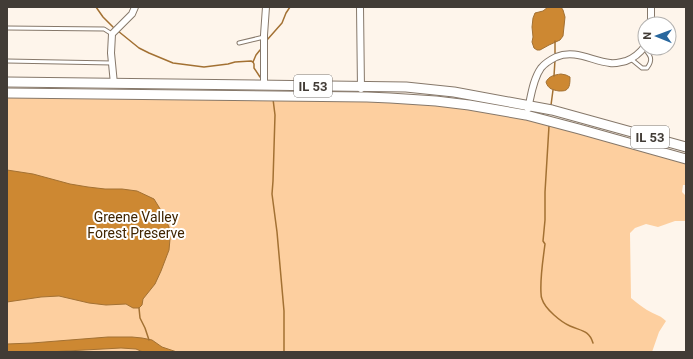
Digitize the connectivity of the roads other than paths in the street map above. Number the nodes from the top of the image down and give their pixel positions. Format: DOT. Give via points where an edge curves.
graph roads {
  1 [pos="135,7"];
  2 [pos="266,7"];
  3 [pos="360,7"];
  4 [pos="7,28"];
  5 [pos="112,34"];
  6 [pos="264,37"];
  7 [pos="239,43"];
  8 [pos="637,55"];
  9 [pos="650,56"];
  10 [pos="631,59"];
  11 [pos="7,61"];
  12 [pos="112,63"];
  13 [pos="7,82"];
  14 [pos="114,84"];
  15 [pos="264,85"];
  16 [pos="361,86"];
  17 [pos="7,93"];
  18 [pos="361,97"];
  19 [pos="528,105"];
  20 [pos="526,115"];
  21 [pos="686,147"];
  22 [pos="686,159"];
  1 -- 5 [label="street" via="132,14"];
  2 -- 6 [label="street"];
  3 -- 16 [label="street"];
  4 -- 5 [label="lane" via="104,29"];
  5 -- 12 [label="street"];
  6 -- 7 [label="lane"];
  6 -- 15 [label="street"];
  8 -- 10 [label="street"];
  9 -- 10 [label="lane" via="652,60 647,68 642,68"];
  10 -- 19 [label="street" via="611,63 573,54 554,58 539,73"];
  11 -- 12 [label="lane"];
  12 -- 14 [label="street"];
  13 -- 14 [label="main road, IL 53"];
  14 -- 15 [label="main road, IL 53"];
  15 -- 16 [label="main road, IL 53"];
  16 -- 18 [label="street"];
  16 -- 19 [label="main road, IL 53" via="454,92"];
  17 -- 18 [label="main road, IL 53"];
  18 -- 20 [label="main road, IL 53" via="436,101"];
  19 -- 20 [label="street"];
  19 -- 21 [label="main road, IL 53"];
  20 -- 22 [label="main road, IL 53"];
}
